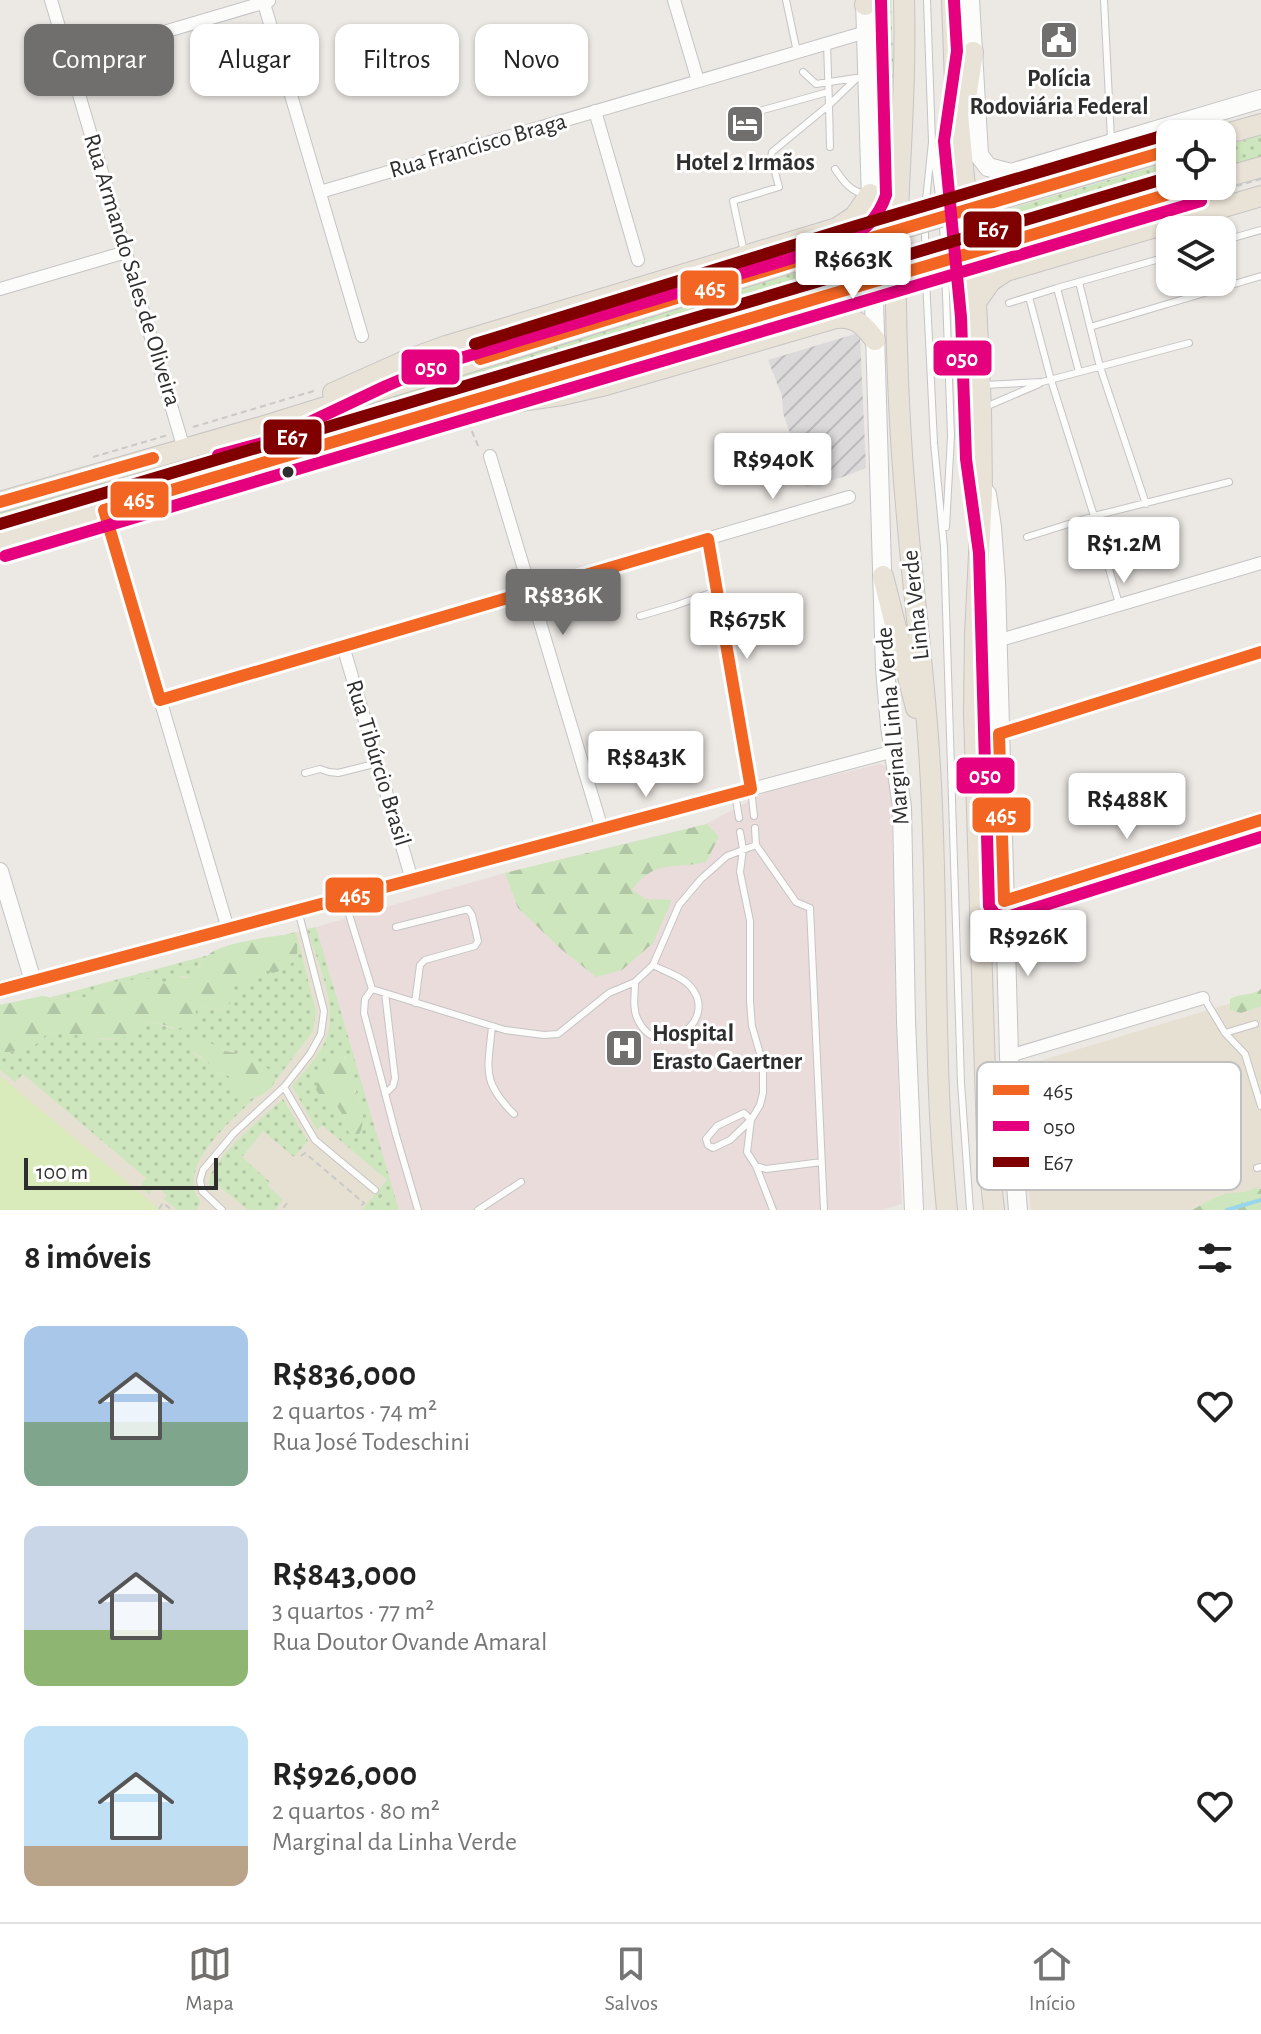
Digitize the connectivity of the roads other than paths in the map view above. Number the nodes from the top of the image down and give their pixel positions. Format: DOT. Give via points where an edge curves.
graph roads {
  1 [pos="51,0"];
  2 [pos="674,0"];
  3 [pos="786,0"];
  4 [pos="904,0"];
  5 [pos="927,0"];
  6 [pos="952,0"];
  7 [pos="970,0"];
  8 [pos="1104,0"];
  9 [pos="266,1"];
  10 [pos="865,2"];
  11 [pos="58,24"];
  12 [pos="174,29"];
  13 [pos="866,32"];
  14 [pos="827,43"];
  15 [pos="797,52"];
  16 [pos="973,52"];
  17 [pos="803,72"];
  18 [pos="862,78"];
  19 [pos="698,81"];
  20 [pos="828,84"];
  21 [pos="828,92"];
  22 [pos="80,96"];
  23 [pos="1261,99"];
  24 [pos="829,105"];
  25 [pos="763,110"];
  26 [pos="595,111"];
  27 [pos="1261,124"];
  28 [pos="1236,131"];
  29 [pos="960,139"];
  30 [pos="932,142"];
  31 [pos="1112,143"];
  32 [pos="830,147"];
  33 [pos="1156,154"];
  34 [pos="1261,167"];
  35 [pos="835,169"];
  36 [pos="1011,173"];
  37 [pos="1236,174"];
  38 [pos="320,192"];
  39 [pos="870,194"];
  40 [pos="1261,196"];
  41 [pos="1156,198"];
  42 [pos="1261,230"];
  43 [pos="1236,237"];
  44 [pos="126,252"];
  45 [pos="745,256"];
  46 [pos="638,260"];
  47 [pos="1156,260"];
  48 [pos="1006,271"];
  49 [pos="1261,276"];
  50 [pos="1079,282"];
  51 [pos="1057,288"];
  52 [pos="0,289"];
  53 [pos="1029,297"];
  54 [pos="976,302"];
  55 [pos="1009,303"];
  56 [pos="1090,327"];
  57 [pos="362,336"];
  58 [pos="875,340"];
  59 [pos="1189,343"];
  60 [pos="1100,367"];
  61 [pos="1079,372"];
  62 [pos="1051,380"];
  63 [pos="1042,382"];
  64 [pos="980,386"];
  65 [pos="981,409"];
  66 [pos="422,415"];
  67 [pos="264,426"];
  68 [pos="184,449"];
  69 [pos="484,452"];
  70 [pos="982,458"];
  71 [pos="1229,482"];
  72 [pos="849,497"];
  73 [pos="0,502"];
  74 [pos="1146,504"];
  75 [pos="104,510"];
  76 [pos="1094,516"];
  77 [pos="1027,537"];
  78 [pos="708,539"];
  79 [pos="0,541"];
  80 [pos="944,547"];
  81 [pos="1261,563"];
  82 [pos="883,576"];
  83 [pos="530,591"];
  84 [pos="716,591"];
  85 [pos="1119,605"];
  86 [pos="640,616"];
  87 [pos="997,641"];
  88 [pos="343,646"];
  89 [pos="1261,652"];
  90 [pos="160,700"];
  91 [pos="999,734"];
  92 [pos="894,751"];
  93 [pos="378,763"];
  94 [pos="930,766"];
  95 [pos="305,773"];
  96 [pos="751,789"];
  97 [pos="735,793"];
  98 [pos="754,816"];
  99 [pos="739,818"];
  100 [pos="1261,820"];
  101 [pos="755,828"];
  102 [pos="602,829"];
  103 [pos="740,832"];
  104 [pos="756,845"];
  105 [pos="743,849"];
  106 [pos="0,871"];
  107 [pos="412,880"];
  108 [pos="344,898"];
  109 [pos="1004,901"];
  110 [pos="298,910"];
  111 [pos="396,927"];
  112 [pos="228,929"];
  113 [pos="653,965"];
  114 [pos="33,981"];
  115 [pos="635,982"];
  116 [pos="372,989"];
  117 [pos="0,990"];
  118 [pos="385,993"];
  119 [pos="1203,998"];
  120 [pos="415,1003"];
  121 [pos="1255,1024"];
  122 [pos="492,1026"];
  123 [pos="1225,1033"];
  124 [pos="1009,1056"];
  125 [pos="985,1062"];
  126 [pos="1009,1062"];
  127 [pos="284,1087"];
  128 [pos="385,1094"];
  129 [pos="1261,1106"];
  130 [pos="514,1114"];
  131 [pos="751,1120"];
  132 [pos="822,1162"];
  133 [pos="756,1166"];
  134 [pos="521,1182"];
  135 [pos="375,1190"];
  136 [pos="992,1190"];
  137 [pos="1016,1190"];
  138 [pos="222,1210"];
  139 [pos="418,1210"];
  140 [pos="478,1210"];
  141 [pos="773,1210"];
  142 [pos="824,1210"];
  143 [pos="914,1210"];
  144 [pos="947,1210"];
  145 [pos="970,1210"];
  146 [pos="994,1210"];
  147 [pos="1018,1210"];
  1 -- 11 [label="street, Rua Armando Sales de Oliveira"];
  2 -- 19 [label="street"];
  3 -- 15 [label="lane"];
  4 -- 94 [label="highway, Linha Verde" via="897,338 905,495"];
  5 -- 30 [label="lane"];
  6 -- 29 [label="highway"];
  7 -- 16 [label="main road"];
  8 -- 31 [label="lane"];
  9 -- 12 [label="street"];
  9 -- 38 [label="street"];
  10 -- 13 [label="main road, Marginal Linha Verde"];
  13 -- 14 [label="street, Rua Francisco Braga"];
  13 -- 18 [label="main road, Marginal Linha Verde"];
  14 -- 15 [label="street, Rua Francisco Braga"];
  14 -- 20 [label="lane"];
  15 -- 19 [label="street, Rua Francisco Braga"];
  16 -- 29 [label="highway"];
  16 -- 36 [label="main road" via="979,155 988,167"];
  17 -- 20 [label="lane" via="816,84"];
  18 -- 20 [label="lane"];
  18 -- 24 [label="lane"];
  18 -- 39 [label="main road, Marginal Linha Verde"];
  19 -- 26 [label="street, Rua Francisco Braga"];
  20 -- 21 [label="lane"];
  21 -- 24 [label="lane"];
  21 -- 25 [label="lane"];
  22 -- 44 [label="street, Rua Armando Sales de Oliveira"];
  23 -- 31 [label="main road"];
  24 -- 32 [label="lane"];
  24 -- 45 [label="lane" via="772,152 779,187 733,201"];
  26 -- 38 [label="street, Rua Francisco Braga"];
  26 -- 46 [label="street"];
  27 -- 28 [label="highway"];
  29 -- 54 [label="highway"];
  30 -- 80 [label="lane" via="925,259"];
  30 -- 80 [label="lane" via="943,227 949,370 951,448"];
  31 -- 36 [label="main road"];
  33 -- 67 [label="highway, bridge"];
  34 -- 37 [label="highway"];
  35 -- 39 [label="lane" via="854,190"];
  36 -- 48 [label="main road" via="994,186 989,207 995,259"];
  38 -- 57 [label="street"];
  39 -- 45 [label="highway" via="855,216 837,228"];
  39 -- 58 [label="main road, Marginal Linha Verde"];
  40 -- 48 [label="highway"];
  41 -- 66 [label="highway, bridge"];
  42 -- 43 [label="lane"];
  44 -- 52 [label="street"];
  44 -- 68 [label="street, Rua Armando Sales de Oliveira"];
  45 -- 67 [label="highway" via="426,352"];
  47 -- 50 [label="lane"];
  48 -- 54 [label="highway"];
  49 -- 56 [label="lane"];
  50 -- 51 [label="lane"];
  50 -- 56 [label="lane"];
  51 -- 53 [label="lane"];
  51 -- 61 [label="lane"];
  53 -- 55 [label="lane"];
  53 -- 62 [label="lane"];
  54 -- 64 [label="highway"];
  56 -- 60 [label="lane"];
  58 -- 66 [label="highway" via="857,320 836,318 581,391"];
  58 -- 82 [label="main road, Marginal Linha Verde"];
  59 -- 60 [label="lane"];
  60 -- 61 [label="lane"];
  60 -- 74 [label="lane"];
  61 -- 62 [label="lane"];
  62 -- 63 [label="lane"];
  62 -- 76 [label="lane"];
  63 -- 64 [label="lane"];
  63 -- 65 [label="lane"];
  64 -- 65 [label="highway"];
  65 -- 70 [label="highway"];
  66 -- 75 [label="highway"];
  67 -- 68 [label="highway"];
  68 -- 73 [label="highway"];
  69 -- 83 [label="street"];
  70 -- 87 [label="main road" via="995,552"];
  70 -- 125 [label="highway" via="974,712"];
  71 -- 74 [label="lane"];
  72 -- 78 [label="street"];
  74 -- 76 [label="lane"];
  75 -- 79 [label="highway"];
  75 -- 90 [label="street"];
  76 -- 77 [label="lane"];
  76 -- 85 [label="lane"];
  78 -- 83 [label="street"];
  78 -- 84 [label="street"];
  80 -- 145 [label="lane" via="961,1083"];
  81 -- 85 [label="street"];
  82 -- 92 [label="main road, Marginal Linha Verde" via="886,691"];
  82 -- 94 [label="highway"];
  83 -- 88 [label="street"];
  83 -- 102 [label="street"];
  84 -- 86 [label="lane"];
  84 -- 96 [label="street"];
  85 -- 87 [label="street"];
  87 -- 91 [label="main road"];
  88 -- 90 [label="street"];
  88 -- 93 [label="street, Rua Tibúrcio Brasil"];
  89 -- 91 [label="street"];
  90 -- 112 [label="street"];
  91 -- 109 [label="main road"];
  92 -- 96 [label="street"];
  92 -- 143 [label="main road, Marginal Linha Verde" via="902,807"];
  93 -- 95 [label="lane" via="338,773"];
  93 -- 107 [label="street, Rua Tibúrcio Brasil"];
  94 -- 144 [label="highway, Linha Verde" via="936,1047"];
  96 -- 97 [label="street"];
  96 -- 98 [label="lane"];
  97 -- 99 [label="lane"];
  97 -- 102 [label="street"];
  100 -- 109 [label="street"];
  101 -- 104 [label="lane"];
  102 -- 107 [label="street"];
  103 -- 105 [label="lane"];
  104 -- 105 [label="lane"];
  104 -- 132 [label="lane" via="796,902 810,908"];
  105 -- 113 [label="lane" via="727,856 679,905"];
  105 -- 131 [label="lane" via="740,872 750,921 752,1026 763,1064 763,1093"];
  106 -- 114 [label="street"];
  107 -- 108 [label="street"];
  108 -- 110 [label="street"];
  108 -- 116 [label="lane"];
  109 -- 124 [label="main road"];
  110 -- 112 [label="street"];
  110 -- 127 [label="lane" via="324,1011 321,1034"];
  111 -- 120 [label="lane" via="468,909 472,915 475,946 425,960"];
  112 -- 114 [label="street"];
  113 -- 115 [label="lane"];
  113 -- 115 [label="lane" via="680,977 695,992 698,1012 684,1034 668,1039 646,1031 636,1016"];
  114 -- 117 [label="street"];
  115 -- 122 [label="lane" via="609,993 558,1034"];
  116 -- 118 [label="lane"];
  116 -- 128 [label="lane" via="364,1013"];
  118 -- 120 [label="lane"];
  118 -- 128 [label="lane" via="395,1078"];
  119 -- 123 [label="lane"];
  119 -- 124 [label="street"];
  120 -- 122 [label="lane"];
  121 -- 123 [label="lane"];
  122 -- 130 [label="lane" via="491,1087"];
  123 -- 129 [label="lane" via="1245,1054"];
  124 -- 126 [label="main road"];
  127 -- 135 [label="lane" via="315,1140"];
  127 -- 138 [label="lane" via="203,1170 202,1191"];
  128 -- 139 [label="lane"];
  131 -- 131 [label="lane" via="730,1140 713,1148 708,1145 706,1139 717,1126 744,1113"];
  131 -- 133 [label="lane" via="747,1152"];
  132 -- 133 [label="lane"];
  132 -- 142 [label="lane"];
  133 -- 141 [label="lane"];
  134 -- 140 [label="lane"];
  136 -- 146 [label="highway"];
  137 -- 147 [label="main road"];
}
